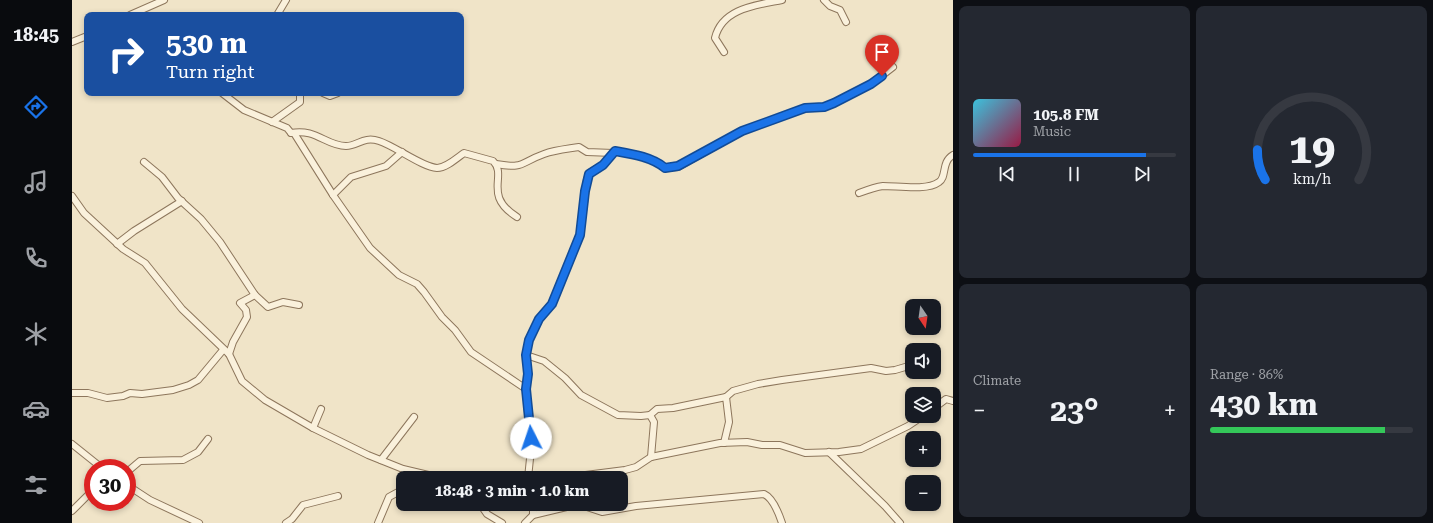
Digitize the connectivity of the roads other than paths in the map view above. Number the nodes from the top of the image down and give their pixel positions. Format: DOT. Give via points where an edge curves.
graph roads {
  1 [pos="164,0"];
  2 [pos="286,0"];
  3 [pos="782,0"];
  4 [pos="824,0"];
  5 [pos="137,12"];
  6 [pos="279,12"];
  7 [pos="846,22"];
  8 [pos="84,38"];
  9 [pos="72,42"];
  10 [pos="724,52"];
  11 [pos="893,67"];
  12 [pos="226,96"];
  13 [pos="300,96"];
  14 [pos="272,122"];
  15 [pos="291,133"];
  16 [pos="402,152"];
  17 [pos="612,153"];
  18 [pos="953,155"];
  19 [pos="144,162"];
  20 [pos="496,164"];
  21 [pos="859,193"];
  22 [pos="333,195"];
  23 [pos="72,196"];
  24 [pos="182,201"];
  25 [pos="517,217"];
  26 [pos="117,244"];
  27 [pos="255,295"];
  28 [pos="299,304"];
  29 [pos="226,352"];
  30 [pos="526,355"];
  31 [pos="905,367"];
  32 [pos="526,389"];
  33 [pos="72,393"];
  34 [pos="726,397"];
  35 [pos="953,400"];
  36 [pos="941,403"];
  37 [pos="321,409"];
  38 [pos="650,414"];
  39 [pos="414,417"];
  40 [pos="912,423"];
  41 [pos="313,428"];
  42 [pos="208,439"];
  43 [pos="724,442"];
  44 [pos="72,444"];
  45 [pos="829,452"];
  46 [pos="651,457"];
  47 [pos="91,459"];
  48 [pos="381,460"];
  49 [pos="136,464"];
  50 [pos="411,471"];
  51 [pos="529,471"];
  52 [pos="617,471"];
  53 [pos="136,491"];
  54 [pos="396,493"];
  55 [pos="338,496"];
  56 [pos="84,499"];
  57 [pos="72,510"];
  58 [pos="485,511"];
  59 [pos="533,514"];
  60 [pos="199,523"];
  61 [pos="286,523"];
  62 [pos="378,523"];
  63 [pos="502,523"];
  64 [pos="525,523"];
  65 [pos="782,523"];
  66 [pos="900,523"];
  1 -- 5 [label="street"];
  2 -- 6 [label="street"];
  3 -- 10 [label="street" via="739,10 722,22 715,38"];
  4 -- 7 [label="street" via="840,10"];
  8 -- 9 [label="street"];
  11 -- 17 [label="street" via="871,84 834,103 824,107 805,108 742,131 670,169 648,158"];
  12 -- 14 [label="street" via="244,110"];
  13 -- 14 [label="street" via="300,102"];
  14 -- 15 [label="street" via="287,128"];
  15 -- 16 [label="street" via="307,132 348,146 370,139"];
  15 -- 22 [label="street" via="294,133"];
  16 -- 20 [label="street" via="437,168 464,153"];
  16 -- 22 [label="street" via="386,166 351,177"];
  17 -- 20 [label="street" via="587,152 579,147 544,154 521,166"];
  17 -- 30 [label="street" via="603,165 589,174 580,235 552,304 532,330"];
  18 -- 21 [label="street" via="946,163 942,179 937,183 912,187 882,186"];
  19 -- 24 [label="street" via="162,177"];
  20 -- 25 [label="street" via="498,194 502,205"];
  22 -- 32 [label="street" via="370,248 400,275 417,284 471,352"];
  23 -- 26 [label="street" via="84,213"];
  24 -- 26 [label="street" via="134,230"];
  24 -- 27 [label="street" via="220,242"];
  26 -- 29 [label="street" via="145,263 182,309"];
  27 -- 28 [label="street" via="268,308 283,302"];
  27 -- 29 [label="street" via="240,303 246,310 247,317"];
  29 -- 33 [label="street" via="198,380 173,390 130,393 107,398 88,393"];
  29 -- 41 [label="street" via="242,381 265,400"];
  30 -- 32 [label="street"];
  30 -- 38 [label="street" via="544,361 581,395 618,415"];
  31 -- 34 [label="street" via="886,371 871,368 758,384 733,391"];
  32 -- 51 [label="street" via="531,449"];
  34 -- 38 [label="street" via="657,409"];
  34 -- 43 [label="street" via="729,422"];
  35 -- 36 [label="street" via="948,398"];
  37 -- 41 [label="street"];
  38 -- 46 [label="street" via="654,422"];
  39 -- 48 [label="street"];
  40 -- 45 [label="street" via="861,449"];
  41 -- 48 [label="street"];
  42 -- 49 [label="street" via="198,452 184,460 140,461"];
  43 -- 45 [label="street" via="780,445 805,453"];
  43 -- 46 [label="street"];
  44 -- 47 [label="street"];
  45 -- 66 [label="street"];
  46 -- 52 [label="street" via="636,467"];
  48 -- 50 [label="street"];
  53 -- 60 [label="street"];
  54 -- 62 [label="street" via="389,497"];
  55 -- 61 [label="street" via="303,505"];
  56 -- 57 [label="street"];
  58 -- 63 [label="street"];
  59 -- 64 [label="street"];
  59 -- 65 [label="street" via="581,504 602,512 636,506 764,494 768,495 779,512"];
}
